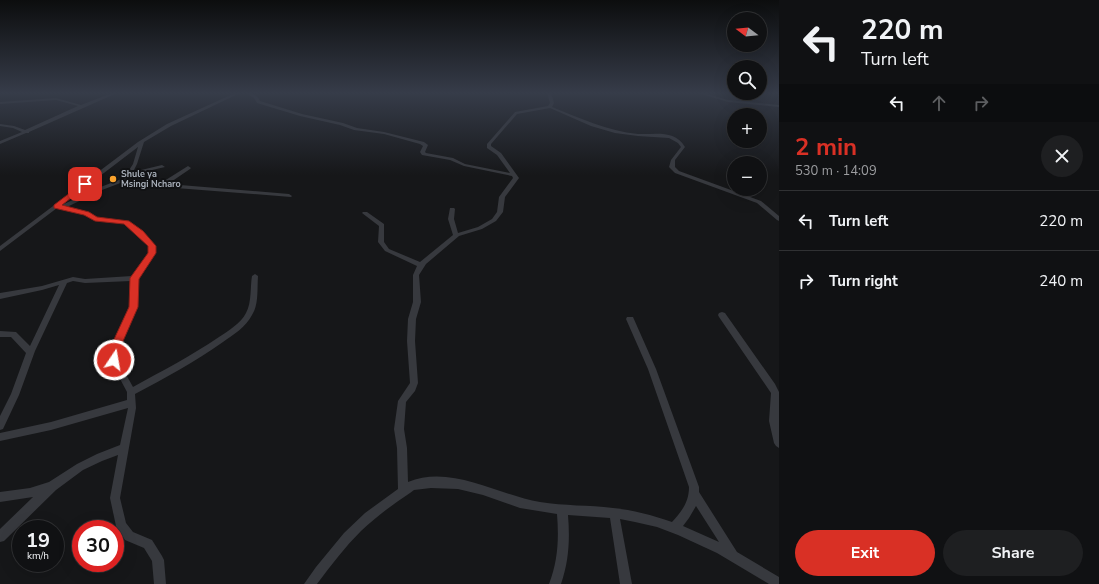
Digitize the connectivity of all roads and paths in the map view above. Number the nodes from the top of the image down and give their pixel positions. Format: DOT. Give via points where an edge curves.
graph roads {
  1 [pos="52,120"];
  2 [pos="179,120"];
  3 [pos="324,120"];
  4 [pos="510,120"];
  5 [pos="578,120"];
  6 [pos="0,125"];
  7 [pos="27,132"];
  8 [pos="142,142"];
  9 [pos="0,143"];
  10 [pos="162,167"];
  11 [pos="188,168"];
  12 [pos="514,175"];
  13 [pos="128,177"];
  14 [pos="161,186"];
  15 [pos="289,196"];
  16 [pos="58,207"];
  17 [pos="452,209"];
  18 [pos="365,213"];
  19 [pos="779,219"];
  20 [pos="456,236"];
  21 [pos="0,249"];
  22 [pos="421,265"];
  23 [pos="255,276"];
  24 [pos="134,278"];
  25 [pos="65,281"];
  26 [pos="0,296"];
  27 [pos="722,315"];
  28 [pos="630,319"];
  29 [pos="0,334"];
  30 [pos="31,352"];
  31 [pos="131,392"];
  32 [pos="132,403"];
  33 [pos="0,426"];
  34 [pos="0,437"];
  35 [pos="779,443"];
  36 [pos="123,449"];
  37 [pos="52,486"];
  38 [pos="403,492"];
  39 [pos="695,495"];
  40 [pos="0,497"];
  41 [pos="562,510"];
  42 [pos="614,513"];
  43 [pos="673,528"];
  44 [pos="0,538"];
  45 [pos="734,557"];
  46 [pos="160,584"];
  47 [pos="310,584"];
  48 [pos="555,584"];
  49 [pos="626,584"];
  50 [pos="779,584"];
  1 -- 7 [label="street"];
  2 -- 8 [label="street"];
  3 -- 12 [label="street" via="356,130 425,144 422,152 424,154 450,158 464,165"];
  4 -- 12 [label="street" via="489,147 498,154"];
  5 -- 19 [label="street" via="617,132 655,134 681,142 683,147 673,160 672,167 677,172 752,198"];
  6 -- 7 [label="street"];
  7 -- 9 [label="street"];
  8 -- 13 [label="street"];
  8 -- 16 [label="street"];
  10 -- 13 [label="street"];
  11 -- 14 [label="street"];
  12 -- 20 [label="street" via="516,178 502,197 500,212 494,220"];
  13 -- 14 [label="street" via="126,183 129,185"];
  13 -- 16 [label="street"];
  14 -- 15 [label="street"];
  16 -- 21 [label="street"];
  16 -- 24 [label="street" via="95,219 126,222 140,233 152,246 152,253"];
  17 -- 20 [label="street" via="451,219"];
  18 -- 22 [label="street" via="382,225 381,242 387,250"];
  20 -- 22 [label="street"];
  22 -- 38 [label="street" via="416,275 417,302 412,319 414,383 402,401 399,429"];
  23 -- 31 [label="street" via="252,307 245,320 208,348"];
  24 -- 25 [label="street"];
  24 -- 31 [label="street" via="133,307 115,348 114,360"];
  25 -- 26 [label="street"];
  25 -- 30 [label="street"];
  27 -- 35 [label="street" via="772,387 774,421"];
  28 -- 39 [label="street" via="652,369"];
  29 -- 30 [label="street" via="13,334"];
  30 -- 33 [label="street" via="16,395"];
  31 -- 32 [label="street"];
  32 -- 34 [label="street" via="51,426"];
  32 -- 36 [label="street"];
  36 -- 37 [label="street" via="80,467"];
  36 -- 46 [label="street" via="115,498 121,526 129,536 148,544 158,560"];
  37 -- 40 [label="street" via="30,493"];
  37 -- 44 [label="street"];
  38 -- 41 [label="street" via="413,485 455,484 482,490 518,503"];
  38 -- 47 [label="street" via="354,529 332,553"];
  39 -- 43 [label="street" via="688,511"];
  39 -- 45 [label="street"];
  41 -- 42 [label="street"];
  41 -- 48 [label="street" via="564,550"];
  42 -- 43 [label="street" via="652,520"];
  42 -- 49 [label="street"];
  43 -- 45 [label="street"];
  45 -- 50 [label="street"];
}
